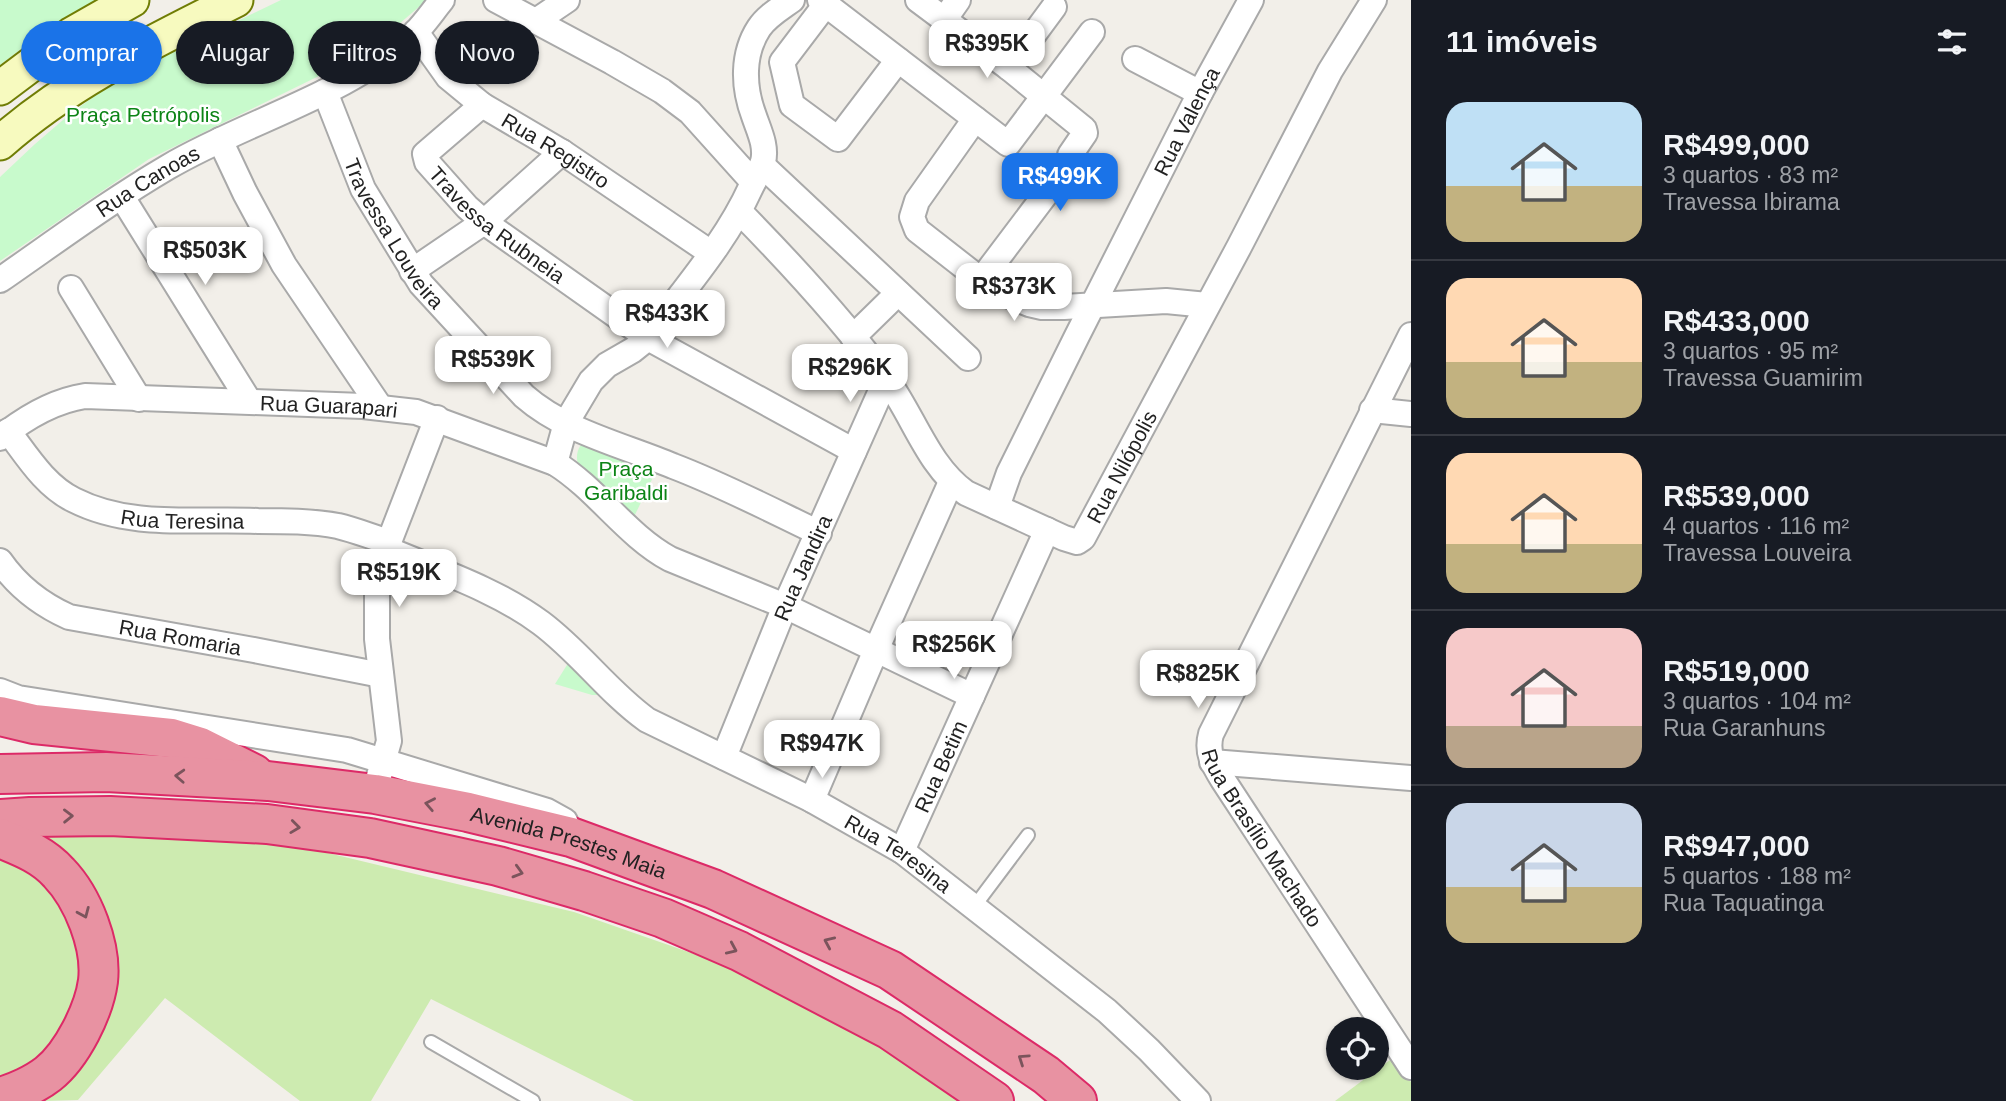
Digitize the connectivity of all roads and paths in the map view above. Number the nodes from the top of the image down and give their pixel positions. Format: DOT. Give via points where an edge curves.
graph roads {
  1 [pos="132,0"];
  2 [pos="236,0"];
  3 [pos="442,0"];
  4 [pos="496,0"];
  5 [pos="567,0"];
  6 [pos="792,0"];
  7 [pos="918,0"];
  8 [pos="1251,0"];
  9 [pos="1374,0"];
  10 [pos="823,2"];
  11 [pos="1054,7"];
  12 [pos="951,10"];
  13 [pos="536,21"];
  14 [pos="539,23"];
  15 [pos="421,26"];
  16 [pos="1092,32"];
  17 [pos="421,39"];
  18 [pos="1135,59"];
  19 [pos="898,60"];
  20 [pos="1009,68"];
  21 [pos="338,84"];
  22 [pos="0,88"];
  23 [pos="325,92"];
  24 [pos="1200,93"];
  25 [pos="1044,96"];
  26 [pos="482,104"];
  27 [pos="975,119"];
  28 [pos="220,140"];
  29 [pos="0,143"];
  30 [pos="562,152"];
  31 [pos="758,174"];
  32 [pos="122,197"];
  33 [pos="740,212"];
  34 [pos="484,222"];
  35 [pos="711,253"];
  36 [pos="412,271"];
  37 [pos="0,280"];
  38 [pos="981,280"];
  39 [pos="71,288"];
  40 [pos="898,293"];
  41 [pos="1207,305"];
  42 [pos="1093,306"];
  43 [pos="1411,335"];
  44 [pos="853,337"];
  45 [pos="648,338"];
  46 [pos="968,358"];
  47 [pos="888,382"];
  48 [pos="139,399"];
  49 [pos="249,401"];
  50 [pos="380,407"];
  51 [pos="1372,410"];
  52 [pos="1411,414"];
  53 [pos="437,418"];
  54 [pos="566,423"];
  55 [pos="4,435"];
  56 [pos="854,451"];
  57 [pos="555,463"];
  58 [pos="951,482"];
  59 [pos="997,507"];
  60 [pos="1047,530"];
  61 [pos="819,533"];
  62 [pos="388,545"];
  63 [pos="0,561"];
  64 [pos="785,606"];
  65 [pos="876,650"];
  66 [pos="381,675"];
  67 [pos="0,691"];
  68 [pos="972,696"];
  69 [pos="0,716"];
  70 [pos="724,757"];
  71 [pos="1212,762"];
  72 [pos="0,774"];
  73 [pos="379,778"];
  74 [pos="1411,778"];
  75 [pos="268,781"];
  76 [pos="812,800"];
  77 [pos="0,819"];
  78 [pos="1028,835"];
  79 [pos="0,838"];
  80 [pos="902,852"];
  81 [pos="974,907"];
  82 [pos="431,1042"];
  83 [pos="1411,1067"];
  84 [pos="0,1097"];
  85 [pos="533,1101"];
  86 [pos="995,1101"];
  87 [pos="1077,1101"];
  88 [pos="1198,1101"];
  1 -- 22 [label="main road" via="72,34"];
  2 -- 29 [label="main road" via="82,81"];
  3 -- 15 [label="street, Rua Canoas"];
  4 -- 13 [label="street"];
  5 -- 13 [label="street"];
  6 -- 31 [label="street" via="760,27 747,62 747,91 764,147"];
  7 -- 12 [label="street"];
  8 -- 24 [label="street, Rua Valença"];
  9 -- 41 [label="street, Rua Nilópolis" via="1330,71"];
  10 -- 19 [label="street"];
  10 -- 19 [label="street" via="782,62 792,105 838,139"];
  11 -- 20 [label="street"];
  12 -- 20 [label="street"];
  14 -- 31 [label="street" via="662,91"];
  16 -- 25 [label="street"];
  17 -- 26 [label="street, Rua Registro" via="448,77"];
  18 -- 24 [label="street"];
  19 -- 27 [label="street"];
  20 -- 25 [label="street"];
  21 -- 23 [label="street, Rua Canoas"];
  23 -- 28 [label="street, Rua Canoas"];
  23 -- 36 [label="street, Travessa Louveira" via="363,189"];
  24 -- 42 [label="street, Rua Valença"];
  25 -- 27 [label="street" via="1008,144"];
  25 -- 38 [label="street" via="1085,133 1070,162"];
  26 -- 30 [label="street, Rua Registro"];
  26 -- 34 [label="street, Travessa Rubneia" via="425,153 427,162"];
  27 -- 38 [label="street" via="917,201 912,217 918,230"];
  28 -- 32 [label="street, Rua Canoas"];
  28 -- 50 [label="street" via="284,265"];
  30 -- 34 [label="street"];
  30 -- 35 [label="street, Rua Registro"];
  31 -- 33 [label="street"];
  31 -- 40 [label="street"];
  32 -- 37 [label="street, Rua Canoas"];
  32 -- 49 [label="street"];
  33 -- 35 [label="street"];
  33 -- 44 [label="street, Rua Nilópolis"];
  34 -- 36 [label="street"];
  34 -- 45 [label="street, Travessa Rubneia"];
  35 -- 45 [label="street"];
  36 -- 54 [label="street, Travessa Louveira" via="524,396"];
  38 -- 42 [label="street" via="1029,304"];
  39 -- 48 [label="street"];
  40 -- 44 [label="street"];
  40 -- 46 [label="street"];
  41 -- 42 [label="street" via="1166,301"];
  41 -- 60 [label="street, Rua Nilópolis" via="1083,538 1077,542"];
  42 -- 59 [label="street, Rua Valença" via="1009,473"];
  43 -- 51 [label="street, Rua Brasílio Machado"];
  44 -- 47 [label="street, Rua Nilópolis"];
  45 -- 54 [label="street" via="596,374"];
  45 -- 56 [label="street, Travessa Rubneia"];
  47 -- 56 [label="street, Rua Jandira"];
  47 -- 58 [label="street, Rua Nilópolis"];
  48 -- 49 [label="street, Rua Guarapari"];
  48 -- 55 [label="street, Rua Guarapari" via="98,395 60,401"];
  49 -- 50 [label="street, Rua Guarapari"];
  50 -- 53 [label="street, Rua Guarapari"];
  51 -- 52 [label="street"];
  51 -- 71 [label="street, Rua Brasílio Machado" via="1212,734"];
  53 -- 57 [label="street, Rua Guarapari"];
  53 -- 62 [label="street"];
  54 -- 57 [label="street"];
  54 -- 61 [label="street, Travessa Louveira" via="676,467"];
  55 -- 62 [label="street, Rua Teresina" via="72,500 112,515 142,520 339,526"];
  56 -- 61 [label="street, Rua Jandira"];
  57 -- 64 [label="street, Rua Guarapari" via="656,551"];
  58 -- 59 [label="street, Rua Nilópolis"];
  58 -- 65 [label="street"];
  59 -- 60 [label="street, Rua Nilópolis"];
  60 -- 68 [label="street, Rua Betim"];
  61 -- 64 [label="street, Rua Jandira"];
  62 -- 66 [label="street" via="377,591"];
  62 -- 70 [label="street, Rua Teresina" via="508,601 575,650 626,705"];
  63 -- 66 [label="street, Rua Romaria" via="22,587 69,617"];
  64 -- 65 [label="street, Rua Guarapari"];
  64 -- 70 [label="street, Rua Jandira"];
  65 -- 68 [label="street, Rua Guarapari"];
  65 -- 76 [label="street"];
  66 -- 73 [label="street" via="389,741"];
  67 -- 73 [label="street" via="18,698 347,750"];
  68 -- 80 [label="street, Rua Betim"];
  69 -- 75 [label="highway" via="34,724 171,738"];
  70 -- 76 [label="street, Rua Teresina"];
  71 -- 74 [label="street"];
  71 -- 83 [label="street, Rua Brasílio Machado"];
  75 -- 72 [label="highway, Avenida Prestes Maia, one-way" via="106,772"];
  73 -- 75 [label="highway, Avenida Prestes Maia"];
  87 -- 73 [label="highway, Avenida Prestes Maia, one-way" via="1046,1075 890,970 713,889 571,837 468,812"];
  76 -- 80 [label="street, Rua Teresina"];
  77 -- 86 [label="highway, Avenida Prestes Maia, one-way" via="110,816 267,824 370,838 498,866 663,918 739,951 890,1030"];
  78 -- 81 [label="lane"];
  79 -- 84 [label="highway, one-way" via="35,853 69,884 86,915 98,979 91,1008 57,1065 47,1075"];
  80 -- 81 [label="street, Rua Teresina"];
  81 -- 88 [label="street, Rua Teresina" via="1107,1011"];
  82 -- 85 [label="lane"];
}
